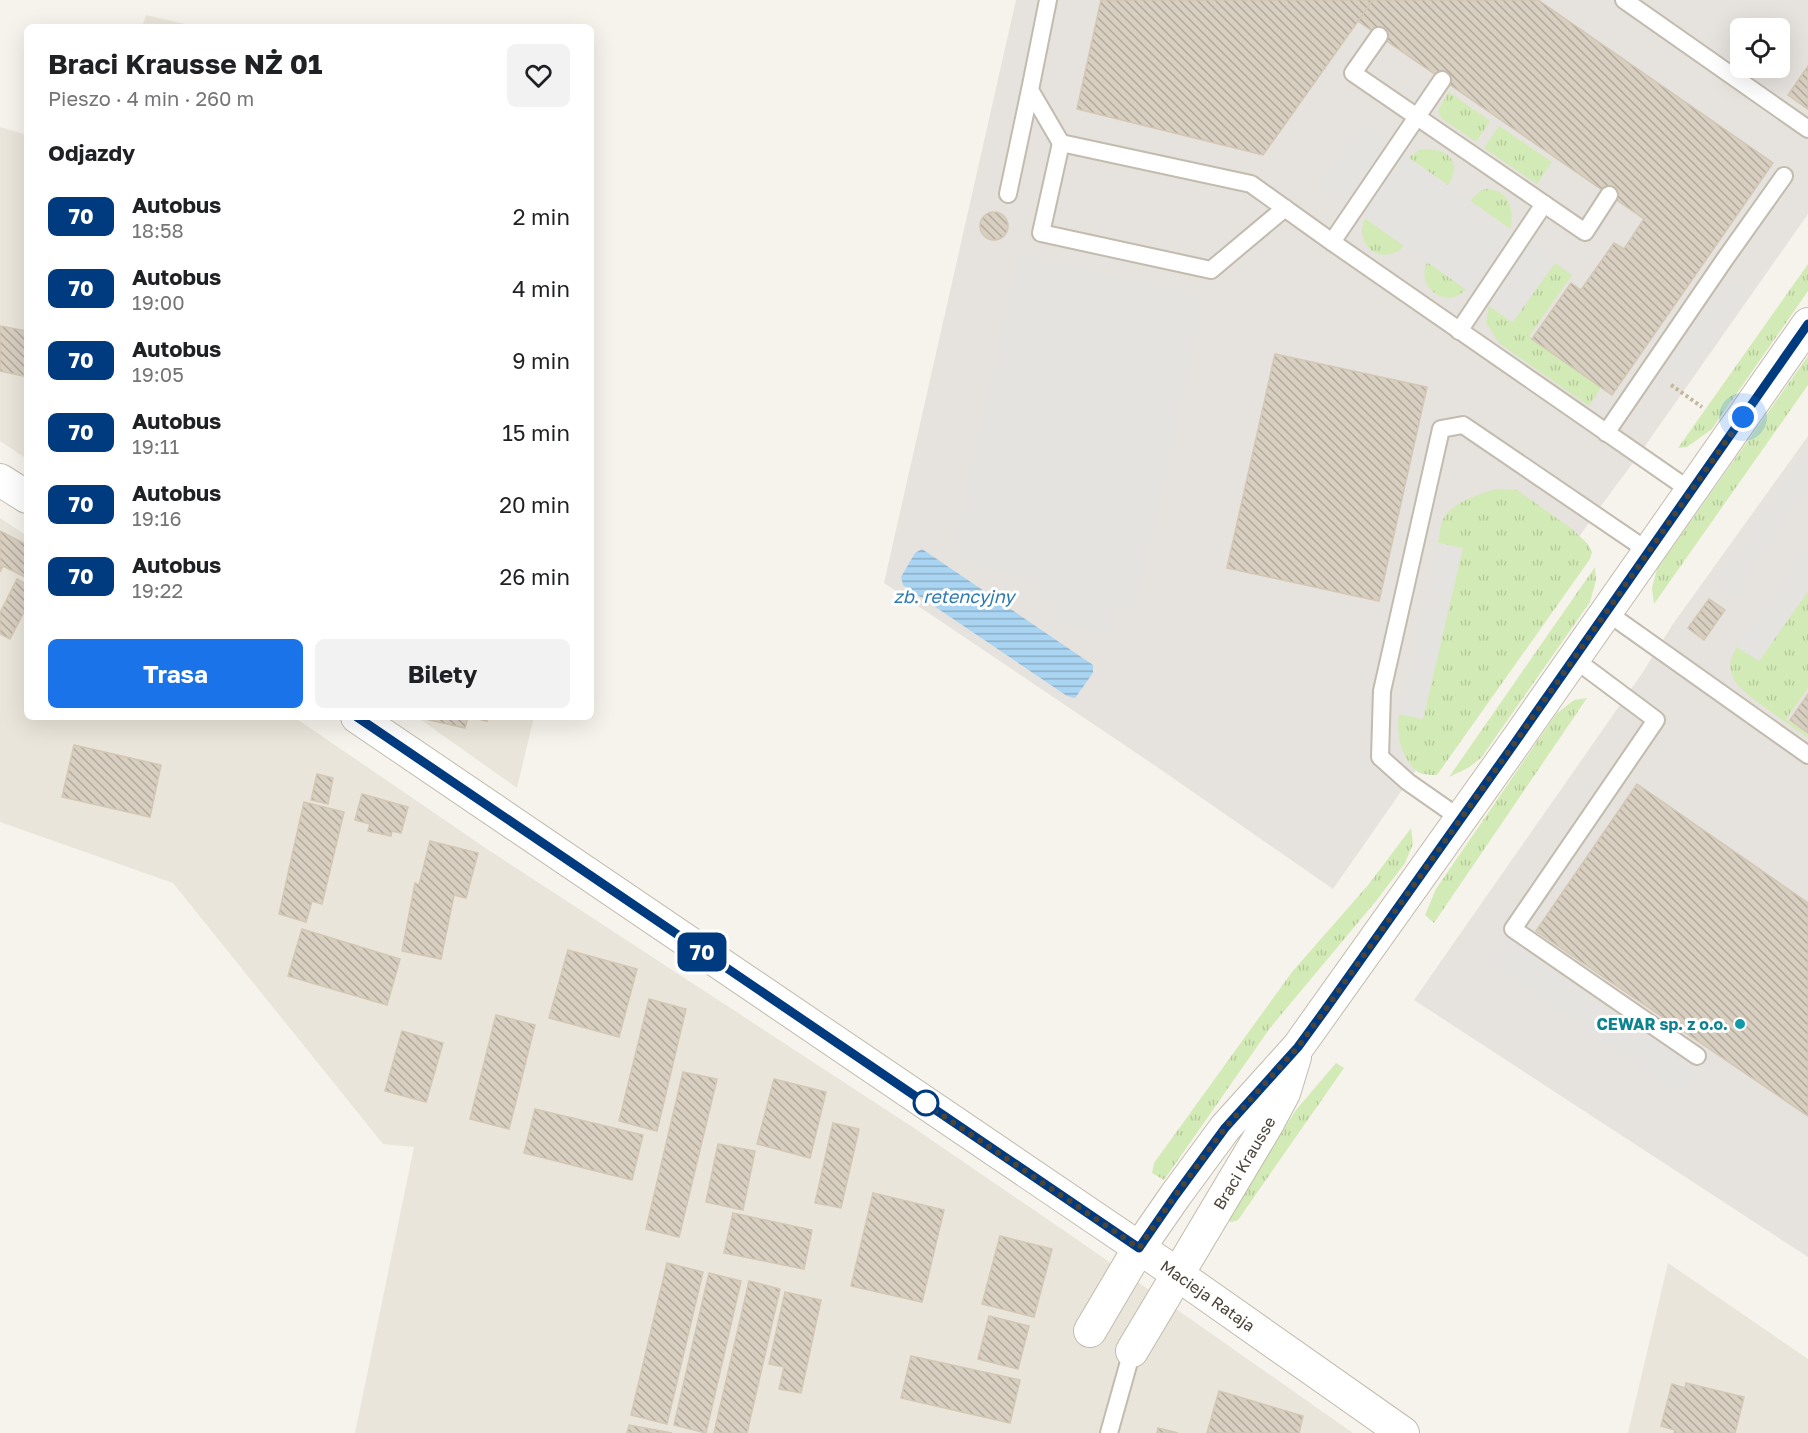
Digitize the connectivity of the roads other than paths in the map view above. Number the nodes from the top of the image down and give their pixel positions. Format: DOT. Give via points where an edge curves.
graph roads {
  1 [pos="1048,0"];
  2 [pos="1623,0"];
  3 [pos="1379,36"];
  4 [pos="1442,80"];
  5 [pos="1030,90"];
  6 [pos="1417,117"];
  7 [pos="1808,129"];
  8 [pos="1061,143"];
  9 [pos="1784,177"];
  10 [pos="1008,194"];
  11 [pos="1609,195"];
  12 [pos="1544,204"];
  13 [pos="1285,208"];
  14 [pos="1332,242"];
  15 [pos="1808,324"];
  16 [pos="1459,331"];
  17 [pos="1606,433"];
  18 [pos="0,480"];
  19 [pos="1691,491"];
  20 [pos="24,495"];
  21 [pos="1648,551"];
  22 [pos="1605,611"];
  23 [pos="1573,658"];
  24 [pos="361,720"];
  25 [pos="1808,755"];
  26 [pos="1461,819"];
  27 [pos="1298,1047"];
  28 [pos="1697,1056"];
  29 [pos="1139,1248"];
  30 [pos="1178,1275"];
  31 [pos="1090,1331"];
  32 [pos="1132,1351"];
  33 [pos="1109,1433"];
  34 [pos="1403,1433"];
  1 -- 5 [label="lane"];
  2 -- 7 [label="lane"];
  3 -- 6 [label="lane" via="1353,73"];
  4 -- 6 [label="lane"];
  5 -- 8 [label="lane"];
  5 -- 10 [label="lane"];
  6 -- 12 [label="lane"];
  6 -- 14 [label="lane"];
  8 -- 13 [label="lane" via="1251,184"];
  8 -- 13 [label="lane" via="1041,233 1211,270"];
  9 -- 17 [label="lane"];
  11 -- 12 [label="lane" via="1585,232"];
  12 -- 16 [label="lane"];
  13 -- 14 [label="lane"];
  14 -- 16 [label="lane"];
  15 -- 19 [label="street, Braci Krausse"];
  16 -- 17 [label="lane"];
  17 -- 19 [label="lane"];
  18 -- 20 [label="street"];
  19 -- 21 [label="street, Braci Krausse"];
  21 -- 22 [label="street, Braci Krausse"];
  21 -- 26 [label="lane" via="1463,425 1441,429 1382,691 1380,757"];
  22 -- 23 [label="street, Braci Krausse"];
  22 -- 25 [label="lane"];
  23 -- 26 [label="street, Braci Krausse"];
  23 -- 28 [label="lane" via="1656,720 1514,929"];
  24 -- 29 [label="street, Macieja Rataja"];
  26 -- 27 [label="street, Braci Krausse"];
  27 -- 29 [label="street, Braci Krausse" via="1225,1128"];
  27 -- 30 [label="street, Braci Krausse" via="1284,1093"];
  29 -- 30 [label="street, Macieja Rataja"];
  29 -- 31 [label="street, Braci Krausse"];
  30 -- 32 [label="street, Braci Krausse"];
  30 -- 34 [label="street, Macieja Rataja"];
  32 -- 33 [label="lane"];
}
